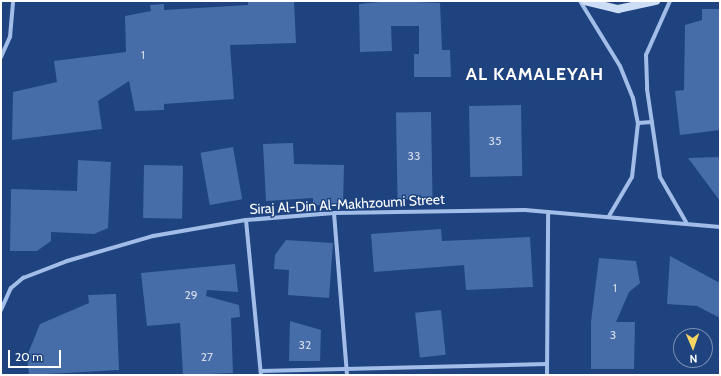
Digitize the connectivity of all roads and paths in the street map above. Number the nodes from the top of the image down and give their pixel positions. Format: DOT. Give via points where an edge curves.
graph roads {
  1 [pos="13,1"];
  2 [pos="580,1"];
  3 [pos="585,1"];
  4 [pos="656,1"];
  5 [pos="670,1"];
  6 [pos="1,57"];
  7 [pos="652,122"];
  8 [pos="638,123"];
  9 [pos="548,212"];
  10 [pos="334,213"];
  11 [pos="609,216"];
  12 [pos="246,220"];
  13 [pos="686,222"];
  14 [pos="720,227"];
  15 [pos="1,310"];
  16 [pos="547,364"];
  17 [pos="348,368"];
  18 [pos="261,373"];
  19 [pos="347,375"];
  20 [pos="547,375"];
  1 -- 6 [label="street" via="10,37"];
  2 -- 8 [label="street" via="620,66 633,98"];
  3 -- 4 [label="main road" via="618,9"];
  5 -- 7 [label="street" via="646,55"];
  7 -- 8 [label="street"];
  7 -- 13 [label="street" via="660,177"];
  8 -- 11 [label="street" via="632,177"];
  9 -- 10 [label="street, Siraj Al-Din Al-Makhzoumi Street"];
  9 -- 11 [label="street, Siraj Al-Din Al-Makhzoumi Street"];
  9 -- 16 [label="street"];
  10 -- 12 [label="street, Siraj Al-Din Al-Makhzoumi Street"];
  10 -- 17 [label="street"];
  11 -- 13 [label="street, Siraj Al-Din Al-Makhzoumi Street"];
  12 -- 15 [label="street, Siraj Al-Din Al-Makhzoumi Street" via="154,236 67,261 23,278 11,288"];
  12 -- 18 [label="street"];
  13 -- 14 [label="street, Siraj Al-Din Al-Makhzoumi Street"];
  16 -- 17 [label="street"];
  16 -- 20 [label="street"];
  17 -- 18 [label="street"];
  17 -- 19 [label="street"];
}
